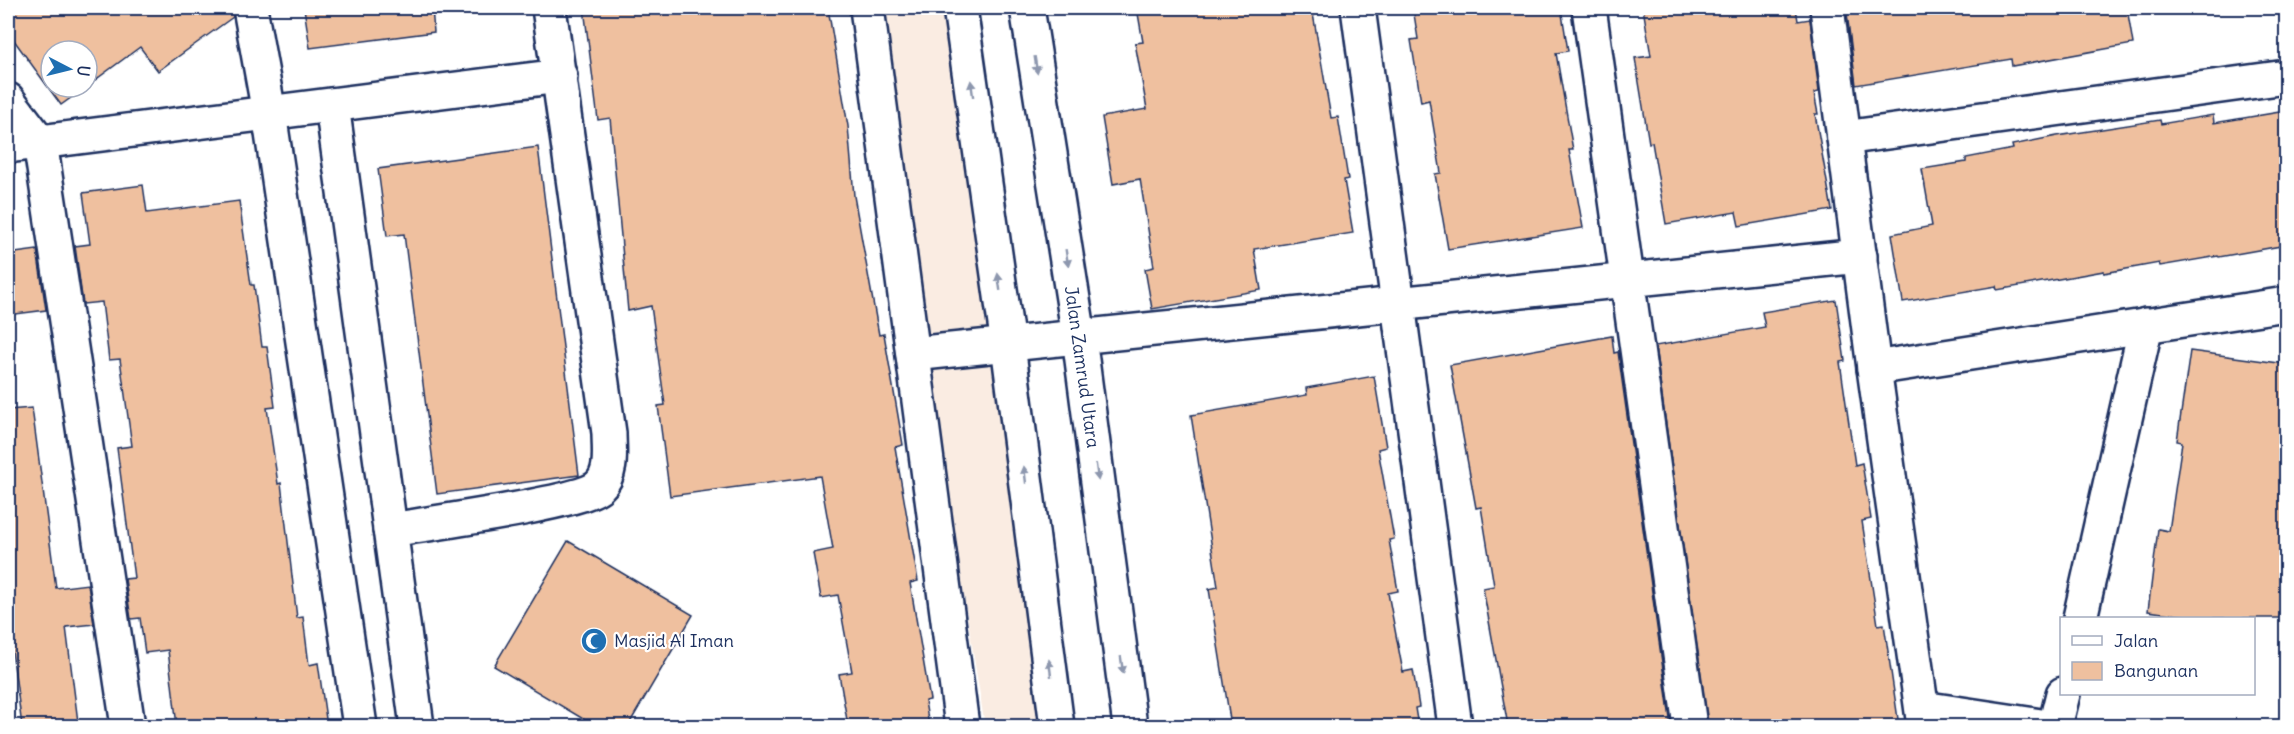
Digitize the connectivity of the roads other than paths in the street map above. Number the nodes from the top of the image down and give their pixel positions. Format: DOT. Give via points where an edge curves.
graph roads {
  1 [pos="250,8"];
  2 [pos="549,8"];
  3 [pos="867,8"];
  4 [pos="960,8"];
  5 [pos="1027,8"];
  6 [pos="1358,8"];
  7 [pos="1589,8"];
  8 [pos="1827,8"];
  9 [pos="560,76"];
  10 [pos="2286,77"];
  11 [pos="8,100"];
  12 [pos="332,105"];
  13 [pos="268,113"];
  14 [pos="1844,138"];
  15 [pos="40,142"];
  16 [pos="8,146"];
  17 [pos="1860,256"];
  18 [pos="1626,280"];
  19 [pos="1398,304"];
  20 [pos="2286,304"];
  21 [pos="2146,325"];
  22 [pos="1079,337"];
  23 [pos="1008,345"];
  24 [pos="913,354"];
  25 [pos="1874,368"];
  26 [pos="390,530"];
  27 [pos="2080,617"];
  28 [pos="2063,695"];
  29 [pos="1923,717"];
  30 [pos="128,726"];
  31 [pos="360,726"];
  32 [pos="417,726"];
  33 [pos="962,726"];
  34 [pos="1057,726"];
  35 [pos="1130,726"];
  36 [pos="1455,726"];
  37 [pos="1690,726"];
  38 [pos="2041,726"];
  39 [pos="2055,726"];
  1 -- 13 [label="street"];
  2 -- 9 [label="street"];
  3 -- 24 [label="street"];
  23 -- 4 [label="street, one-way"];
  5 -- 22 [label="street, Jalan Zamrud Utara, one-way"];
  6 -- 19 [label="street"];
  7 -- 18 [label="street"];
  8 -- 14 [label="street"];
  9 -- 12 [label="street"];
  9 -- 26 [label="street" via="609,433 609,466 599,486 570,498"];
  10 -- 14 [label="street"];
  11 -- 15 [label="street"];
  12 -- 13 [label="street"];
  12 -- 26 [label="street"];
  13 -- 15 [label="street"];
  13 -- 31 [label="street"];
  14 -- 17 [label="street"];
  15 -- 16 [label="street"];
  15 -- 30 [label="street"];
  17 -- 18 [label="street"];
  17 -- 25 [label="street"];
  18 -- 19 [label="street"];
  18 -- 37 [label="street"];
  19 -- 22 [label="street"];
  19 -- 36 [label="street"];
  20 -- 21 [label="street"];
  21 -- 25 [label="street"];
  21 -- 27 [label="street"];
  22 -- 23 [label="street"];
  22 -- 35 [label="street, Jalan Zamrud Utara, one-way"];
  23 -- 24 [label="street"];
  34 -- 23 [label="street, one-way"];
  24 -- 33 [label="street"];
  25 -- 29 [label="street"];
  26 -- 32 [label="street"];
  28 -- 39 [label="street"];
  29 -- 38 [label="street"];
}
